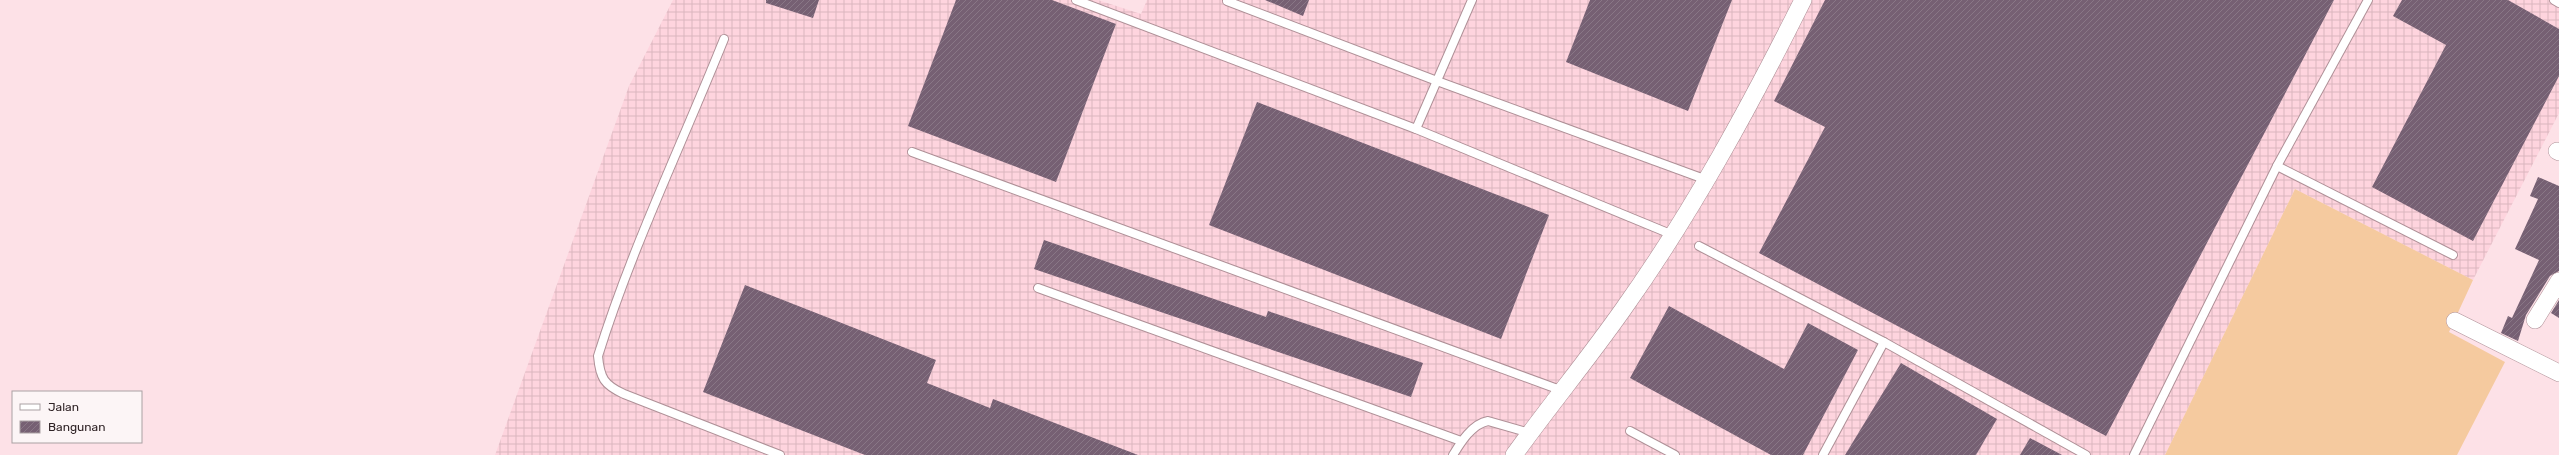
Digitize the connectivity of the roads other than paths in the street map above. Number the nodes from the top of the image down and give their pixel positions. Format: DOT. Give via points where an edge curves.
graph roads {
  1 [pos="1076,0"];
  2 [pos="1472,0"];
  3 [pos="1803,0"];
  4 [pos="2368,0"];
  5 [pos="2554,0"];
  6 [pos="1227,1"];
  7 [pos="2559,3"];
  8 [pos="724,39"];
  9 [pos="1437,82"];
  10 [pos="1416,129"];
  11 [pos="912,152"];
  12 [pos="2277,166"];
  13 [pos="1707,180"];
  14 [pos="1673,235"];
  15 [pos="1699,246"];
  16 [pos="2452,255"];
  17 [pos="2559,280"];
  18 [pos="1038,288"];
  19 [pos="2534,320"];
  20 [pos="2455,321"];
  21 [pos="1884,342"];
  22 [pos="2559,373"];
  23 [pos="1564,391"];
  24 [pos="1630,430"];
  25 [pos="1530,433"];
  26 [pos="1461,441"];
  27 [pos="780,455"];
  28 [pos="1453,455"];
  29 [pos="1514,455"];
  30 [pos="1675,455"];
  31 [pos="1823,455"];
  32 [pos="2086,455"];
  33 [pos="2134,455"];
  1 -- 10 [label="lane"];
  2 -- 9 [label="lane"];
  3 -- 13 [label="street"];
  4 -- 12 [label="lane"];
  5 -- 7 [label="lane"];
  6 -- 9 [label="lane"];
  8 -- 27 [label="lane" via="640,237 598,356 600,373 610,387 624,394"];
  9 -- 10 [label="lane"];
  9 -- 13 [label="lane"];
  10 -- 14 [label="lane"];
  11 -- 23 [label="lane"];
  12 -- 16 [label="lane"];
  12 -- 33 [label="lane"];
  13 -- 14 [label="street"];
  14 -- 23 [label="street"];
  15 -- 21 [label="lane"];
  17 -- 19 [label="street"];
  18 -- 26 [label="lane"];
  20 -- 22 [label="street"];
  21 -- 31 [label="lane"];
  21 -- 32 [label="lane"];
  23 -- 25 [label="street"];
  24 -- 30 [label="lane"];
  25 -- 26 [label="lane" via="1488,421 1481,422"];
  25 -- 29 [label="street"];
  26 -- 28 [label="lane"];
}
